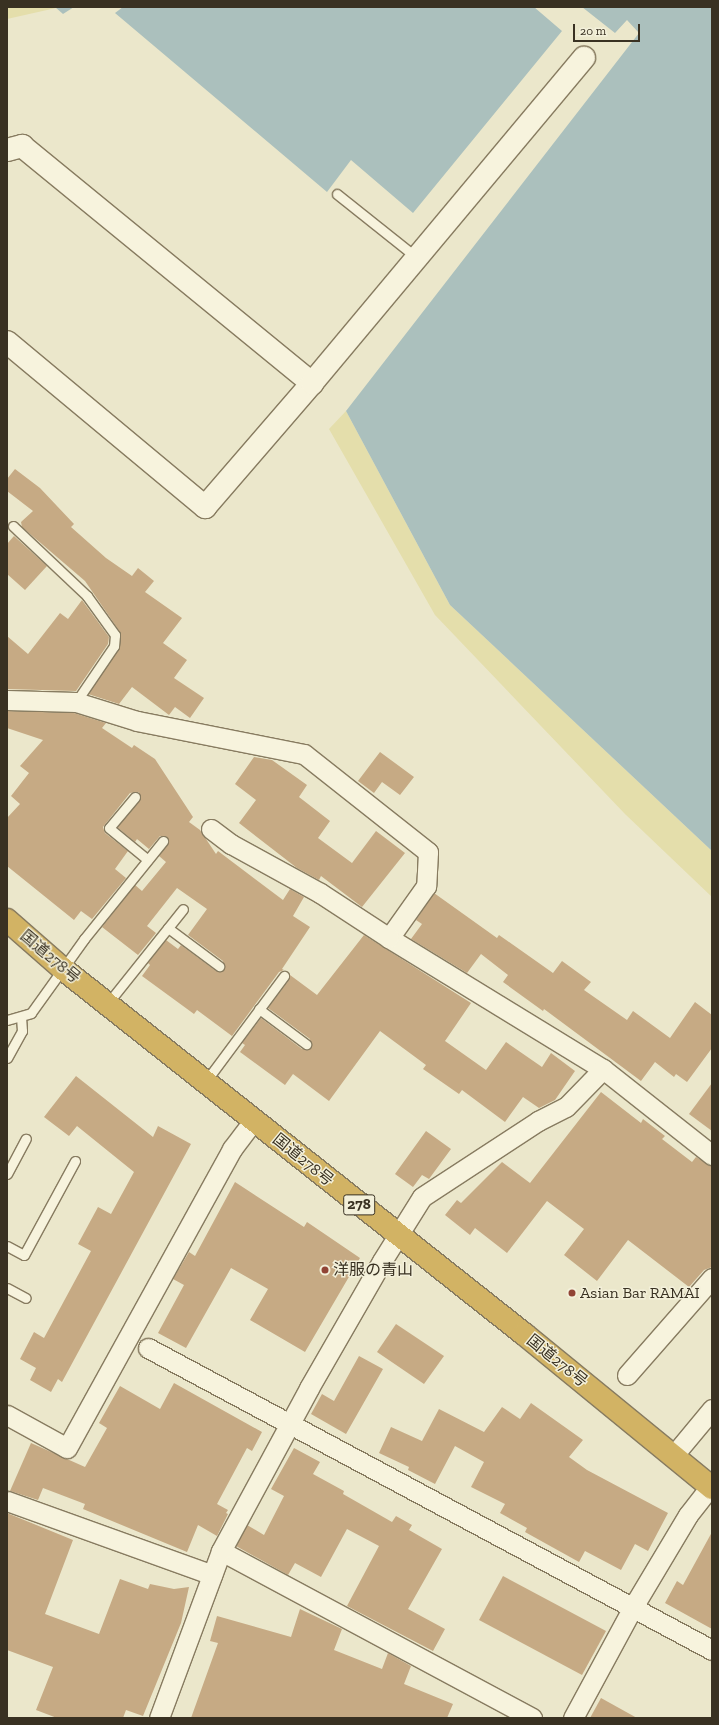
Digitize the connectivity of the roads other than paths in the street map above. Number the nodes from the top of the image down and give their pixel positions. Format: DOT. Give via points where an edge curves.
graph roads {
  1 [pos="584,58"];
  2 [pos="7,150"];
  3 [pos="337,194"];
  4 [pos="416,257"];
  5 [pos="7,342"];
  6 [pos="312,383"];
  7 [pos="13,526"];
  8 [pos="7,700"];
  9 [pos="76,702"];
  10 [pos="135,797"];
  11 [pos="211,829"];
  12 [pos="163,841"];
  13 [pos="148,860"];
  14 [pos="183,909"];
  15 [pos="7,920"];
  16 [pos="168,928"];
  17 [pos="389,938"];
  18 [pos="219,966"];
  19 [pos="63,969"];
  20 [pos="284,976"];
  21 [pos="108,1003"];
  22 [pos="259,1009"];
  23 [pos="21,1018"];
  24 [pos="7,1020"];
  25 [pos="306,1044"];
  26 [pos="7,1058"];
  27 [pos="603,1069"];
  28 [pos="206,1081"];
  29 [pos="254,1120"];
  30 [pos="26,1139"];
  31 [pos="712,1155"];
  32 [pos="75,1161"];
  33 [pos="7,1174"];
  34 [pos="397,1236"];
  35 [pos="7,1246"];
  36 [pos="712,1278"];
  37 [pos="7,1288"];
  38 [pos="26,1298"];
  39 [pos="148,1348"];
  40 [pos="627,1375"];
  41 [pos="712,1409"];
  42 [pos="7,1415"];
  43 [pos="290,1425"];
  44 [pos="673,1456"];
  45 [pos="711,1487"];
  46 [pos="7,1501"];
  47 [pos="221,1551"];
  48 [pos="212,1575"];
  49 [pos="633,1607"];
  50 [pos="712,1650"];
  51 [pos="159,1718"];
  52 [pos="532,1718"];
  53 [pos="573,1718"];
  1 -- 4 [label="street"];
  2 -- 6 [label="street" via="22,146"];
  3 -- 4 [label="lane"];
  4 -- 6 [label="street"];
  5 -- 6 [label="street" via="205,506"];
  7 -- 9 [label="lane" via="87,596 115,635 114,646"];
  8 -- 9 [label="street"];
  9 -- 17 [label="street" via="137,721 304,754 428,852 426,886"];
  10 -- 13 [label="lane" via="109,828"];
  11 -- 17 [label="street" via="231,844 320,893"];
  12 -- 13 [label="lane"];
  13 -- 19 [label="lane"];
  14 -- 16 [label="lane"];
  15 -- 19 [label="highway, 国道278号 / 278"];
  16 -- 18 [label="lane"];
  16 -- 21 [label="lane"];
  17 -- 27 [label="street"];
  19 -- 21 [label="highway, 国道278号 / 278"];
  19 -- 23 [label="lane" via="31,1013"];
  20 -- 22 [label="lane"];
  21 -- 28 [label="highway, 国道278号 / 278"];
  22 -- 25 [label="lane"];
  22 -- 28 [label="lane"];
  23 -- 24 [label="lane"];
  23 -- 26 [label="lane" via="22,1031"];
  27 -- 31 [label="street"];
  27 -- 34 [label="street" via="566,1107 538,1121 422,1197"];
  28 -- 29 [label="highway, 国道278号 / 278"];
  29 -- 34 [label="highway, 国道278号 / 278"];
  29 -- 42 [label="street" via="232,1149 67,1448"];
  30 -- 33 [label="lane"];
  32 -- 35 [label="lane" via="24,1255"];
  34 -- 43 [label="street"];
  34 -- 44 [label="highway, 国道278号 / 278" via="524,1334"];
  36 -- 40 [label="street"];
  37 -- 38 [label="lane"];
  39 -- 43 [label="street"];
  41 -- 44 [label="street"];
  43 -- 47 [label="street"];
  43 -- 49 [label="street"];
  44 -- 45 [label="highway, 国道278号 / 278"];
  45 -- 49 [label="street" via="688,1515"];
  46 -- 48 [label="street"];
  47 -- 48 [label="street"];
  47 -- 52 [label="street"];
  48 -- 51 [label="street"];
  49 -- 50 [label="street"];
  49 -- 53 [label="street"];
}
